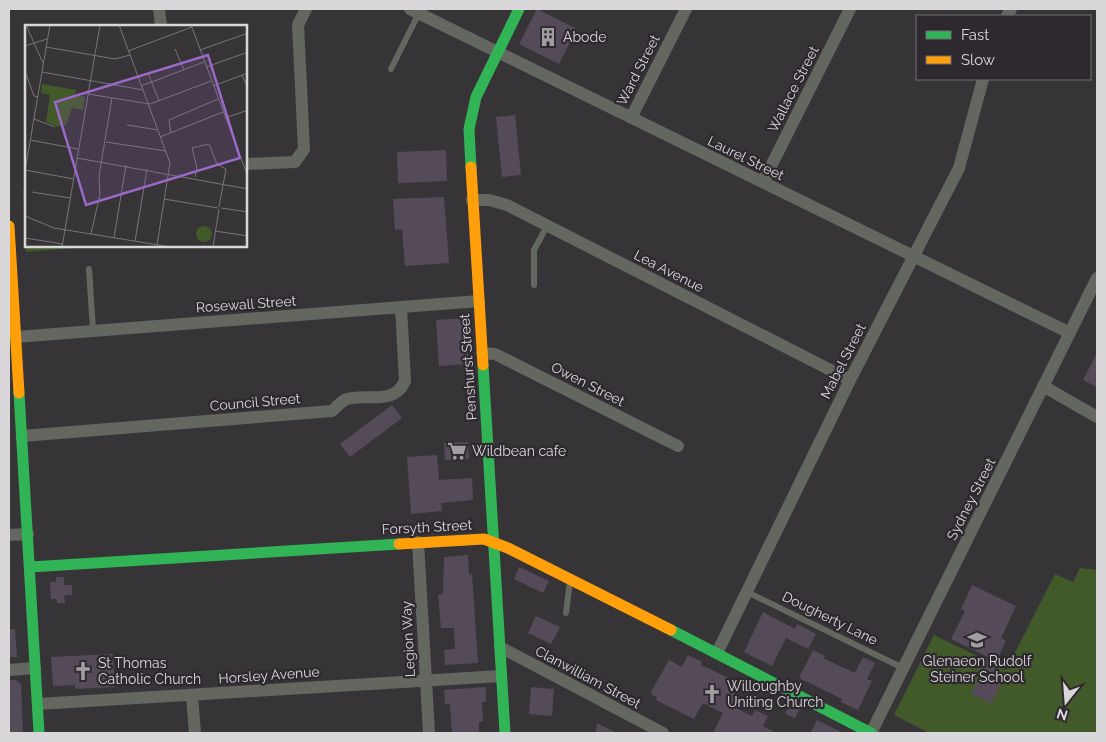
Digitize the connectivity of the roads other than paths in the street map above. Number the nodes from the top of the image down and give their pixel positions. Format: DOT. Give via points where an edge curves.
graph roads {
  1 [pos="159,9"];
  2 [pos="306,9"];
  3 [pos="519,9"];
  4 [pos="686,9"];
  5 [pos="850,9"];
  6 [pos="414,11"];
  7 [pos="161,25"];
  8 [pos="497,52"];
  9 [pos="391,69"];
  10 [pos="983,80"];
  11 [pos="631,118"];
  12 [pos="248,164"];
  13 [pos="763,182"];
  14 [pos="472,200"];
  15 [pos="9,226"];
  16 [pos="546,226"];
  17 [pos="912,256"];
  18 [pos="89,269"];
  19 [pos="1097,278"];
  20 [pos="534,285"];
  21 [pos="11,295"];
  22 [pos="478,300"];
  23 [pos="401,307"];
  24 [pos="93,330"];
  25 [pos="1070,333"];
  26 [pos="16,336"];
  27 [pos="482,353"];
  28 [pos="850,380"];
  29 [pos="1043,386"];
  30 [pos="1097,417"];
  31 [pos="22,436"];
  32 [pos="678,446"];
  33 [pos="28,534"];
  34 [pos="9,535"];
  35 [pos="418,542"];
  36 [pos="494,543"];
  37 [pos="30,567"];
  38 [pos="570,579"];
  39 [pos="745,591"];
  40 [pos="566,613"];
  41 [pos="500,648"];
  42 [pos="717,653"];
  43 [pos="35,668"];
  44 [pos="903,668"];
  45 [pos="9,670"];
  46 [pos="502,676"];
  47 [pos="426,680"];
  48 [pos="192,695"];
  49 [pos="38,704"];
  50 [pos="39,733"];
  51 [pos="195,733"];
  52 [pos="429,733"];
  53 [pos="505,733"];
  54 [pos="663,733"];
  55 [pos="871,733"];
  1 -- 7 [label="street"];
  2 -- 12 [label="street" via="298,25 304,149 296,162"];
  3 -- 8 [label="street, Penshurst Street"];
  4 -- 11 [label="street, Ward Street"];
  5 -- 13 [label="street, Wallace Street"];
  6 -- 8 [label="street, Laurel Street"];
  6 -- 9 [label="lane"];
  8 -- 11 [label="street, Laurel Street"];
  8 -- 14 [label="street, Penshurst Street" via="471,113"];
  10 -- 17 [label="street, Mabel Street" via="959,168"];
  11 -- 13 [label="street, Laurel Street"];
  13 -- 17 [label="street, Laurel Street"];
  14 -- 16 [label="street, Lea Avenue" via="507,205"];
  14 -- 22 [label="street, Penshurst Street"];
  15 -- 21 [label="street"];
  16 -- 20 [label="lane" via="534,250"];
  16 -- 28 [label="street, Lea Avenue"];
  17 -- 25 [label="street, Laurel Street"];
  17 -- 28 [label="street, Mabel Street"];
  18 -- 24 [label="lane"];
  19 -- 25 [label="street, Sydney Street"];
  21 -- 26 [label="street"];
  22 -- 23 [label="street, Rosewall Street"];
  22 -- 27 [label="street, Penshurst Street"];
  23 -- 24 [label="street, Rosewall Street"];
  23 -- 31 [label="street, Council Street" via="405,381 392,395 346,399 332,411"];
  24 -- 26 [label="street, Rosewall Street"];
  25 -- 29 [label="street, Sydney Street"];
  26 -- 31 [label="street"];
  27 -- 32 [label="street, Owen Street" via="495,354"];
  27 -- 36 [label="street, Penshurst Street"];
  28 -- 39 [label="street, Mabel Street"];
  29 -- 30 [label="street"];
  29 -- 44 [label="street, Sydney Street"];
  31 -- 33 [label="street"];
  33 -- 34 [label="street"];
  33 -- 37 [label="street"];
  35 -- 36 [label="street, Forsyth Street" via="484,539"];
  35 -- 37 [label="street, Forsyth Street"];
  35 -- 47 [label="street, Legion Way"];
  36 -- 38 [label="street, Forsyth Street"];
  36 -- 41 [label="street, Penshurst Street"];
  37 -- 43 [label="street"];
  38 -- 40 [label="lane"];
  38 -- 42 [label="street, Forsyth Street"];
  39 -- 42 [label="street, Mabel Street"];
  39 -- 44 [label="lane, Dougherty Lane"];
  41 -- 46 [label="street, Penshurst Street"];
  41 -- 54 [label="street, Clanwilliam Street"];
  42 -- 55 [label="street, Forsyth Street"];
  43 -- 45 [label="street"];
  43 -- 49 [label="street"];
  44 -- 55 [label="street, Sydney Street"];
  46 -- 47 [label="street, Horsley Avenue"];
  46 -- 53 [label="street, Penshurst Street"];
  47 -- 48 [label="street, Horsley Avenue"];
  47 -- 52 [label="street, Legion Way"];
  48 -- 49 [label="street, Horsley Avenue"];
  48 -- 51 [label="street"];
  49 -- 50 [label="street"];
}
